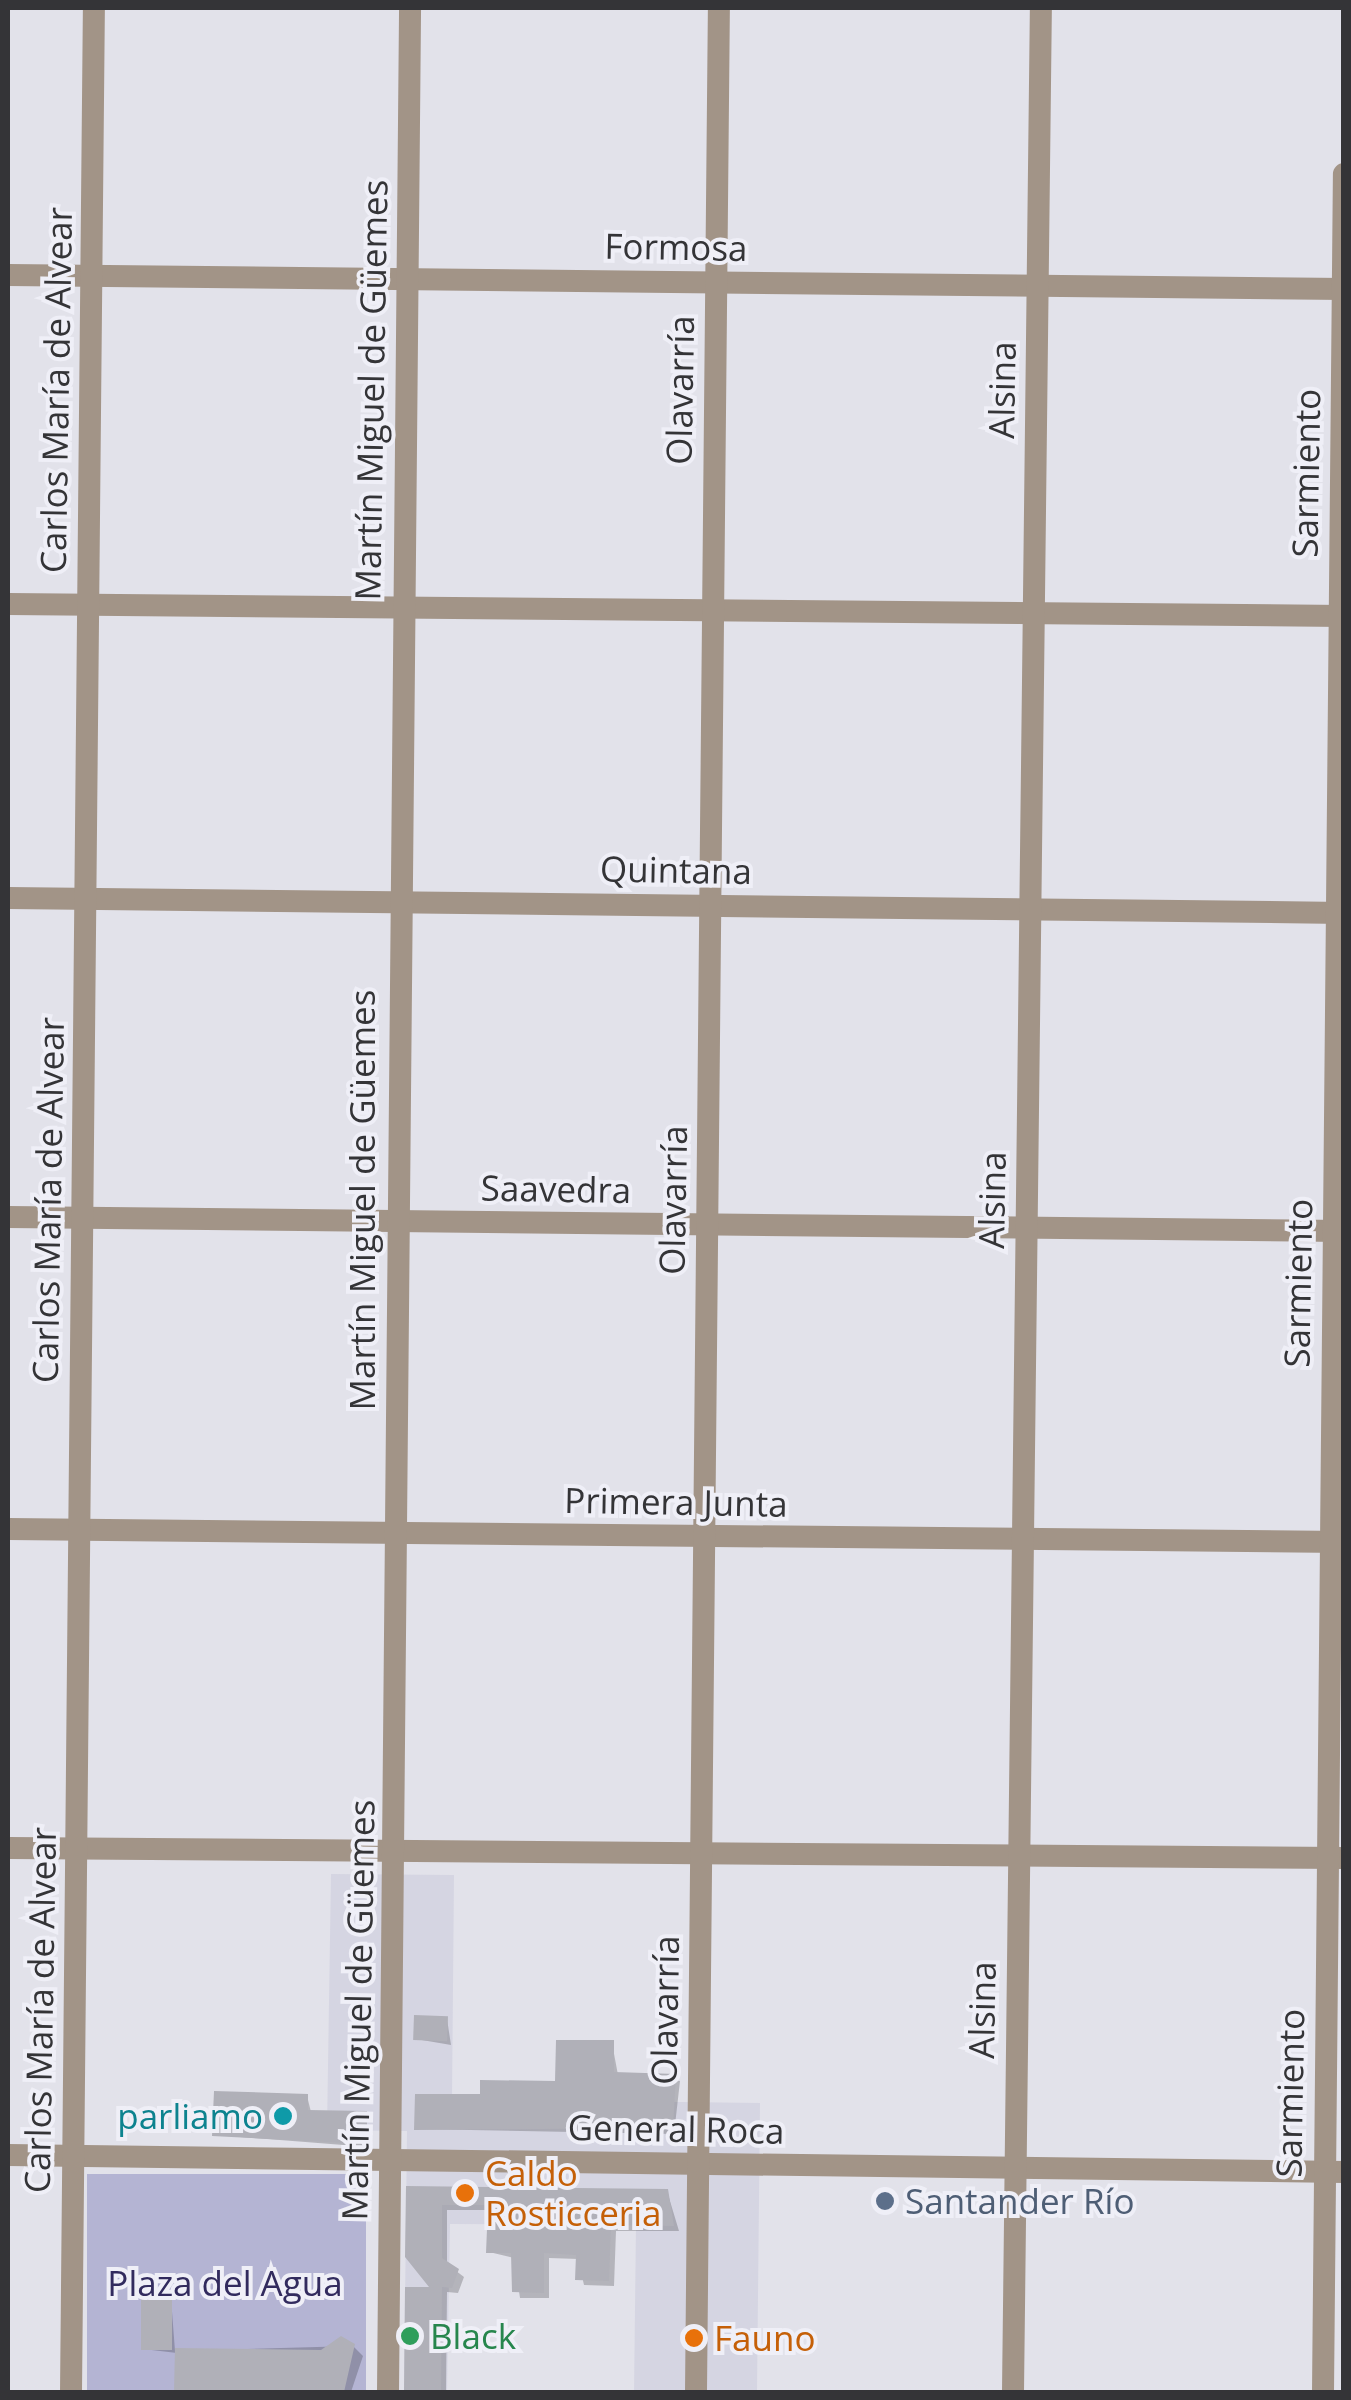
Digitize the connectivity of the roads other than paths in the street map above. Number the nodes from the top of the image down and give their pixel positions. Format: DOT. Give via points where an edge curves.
graph roads {
  1 [pos="94,8"];
  2 [pos="410,8"];
  3 [pos="719,8"];
  4 [pos="1041,8"];
  5 [pos="1344,174"];
  6 [pos="8,275"];
  7 [pos="92,276"];
  8 [pos="407,280"];
  9 [pos="716,283"];
  10 [pos="1038,286"];
  11 [pos="1343,289"];
  12 [pos="8,604"];
  13 [pos="88,605"];
  14 [pos="403,608"];
  15 [pos="713,611"];
  16 [pos="1034,613"];
  17 [pos="1341,616"];
  18 [pos="8,898"];
  19 [pos="86,899"];
  20 [pos="400,902"];
  21 [pos="710,906"];
  22 [pos="1030,910"];
  23 [pos="1340,913"];
  24 [pos="8,1217"];
  25 [pos="82,1219"];
  26 [pos="396,1222"];
  27 [pos="707,1225"];
  28 [pos="1027,1228"];
  29 [pos="1339,1231"];
  30 [pos="8,1529"];
  31 [pos="79,1530"];
  32 [pos="395,1534"];
  33 [pos="704,1538"];
  34 [pos="1023,1540"];
  35 [pos="1337,1542"];
  36 [pos="8,1848"];
  37 [pos="76,1849"];
  38 [pos="396,1849"];
  39 [pos="701,1852"];
  40 [pos="1019,1855"];
  41 [pos="1336,1858"];
  42 [pos="8,2155"];
  43 [pos="73,2156"];
  44 [pos="391,2160"];
  45 [pos="698,2164"];
  46 [pos="1016,2168"];
  47 [pos="1334,2172"];
  48 [pos="70,2392"];
  49 [pos="388,2392"];
  50 [pos="696,2392"];
  51 [pos="1013,2392"];
  52 [pos="1323,2392"];
  1 -- 7 [label="street, Carlos María de Alvear"];
  2 -- 8 [label="street, Martín Miguel de Güemes"];
  3 -- 9 [label="street, Olavarría"];
  4 -- 10 [label="street, Alsina"];
  5 -- 11 [label="street, Sarmiento"];
  6 -- 7 [label="street, Formosa"];
  7 -- 8 [label="street, Formosa"];
  7 -- 13 [label="street, Carlos María de Alvear"];
  8 -- 9 [label="street, Formosa"];
  8 -- 14 [label="street, Martín Miguel de Güemes"];
  9 -- 10 [label="street, Formosa"];
  9 -- 15 [label="street, Olavarría"];
  10 -- 11 [label="street, Formosa"];
  10 -- 16 [label="street, Alsina"];
  11 -- 17 [label="street, Sarmiento"];
  12 -- 13 [label="street"];
  13 -- 14 [label="street"];
  13 -- 19 [label="street, Carlos María de Alvear"];
  14 -- 15 [label="street"];
  14 -- 20 [label="street, Martín Miguel de Güemes"];
  15 -- 16 [label="street"];
  15 -- 21 [label="street, Olavarría"];
  16 -- 17 [label="street"];
  16 -- 22 [label="street, Alsina"];
  17 -- 23 [label="street, Sarmiento"];
  18 -- 19 [label="street, Quintana"];
  19 -- 20 [label="street, Quintana"];
  19 -- 25 [label="street, Carlos María de Alvear"];
  20 -- 21 [label="street, Quintana"];
  20 -- 26 [label="street, Martín Miguel de Güemes"];
  21 -- 22 [label="street, Quintana"];
  21 -- 27 [label="street, Olavarría"];
  22 -- 23 [label="street, Quintana"];
  22 -- 28 [label="street, Alsina"];
  23 -- 29 [label="street, Sarmiento"];
  24 -- 25 [label="street, Saavedra"];
  25 -- 26 [label="street, Saavedra"];
  25 -- 31 [label="street, Carlos María de Alvear"];
  26 -- 27 [label="street, Saavedra"];
  26 -- 32 [label="street, Martín Miguel de Güemes"];
  27 -- 28 [label="street, Saavedra"];
  27 -- 33 [label="street, Olavarría"];
  28 -- 29 [label="street, Saavedra"];
  28 -- 34 [label="street, Alsina"];
  29 -- 35 [label="street, Sarmiento"];
  30 -- 31 [label="street, Primera Junta"];
  31 -- 32 [label="street, Primera Junta"];
  31 -- 37 [label="street, Carlos María de Alvear"];
  32 -- 33 [label="street, Primera Junta"];
  32 -- 38 [label="street, Martín Miguel de Güemes"];
  33 -- 34 [label="street, Primera Junta"];
  33 -- 39 [label="street, Olavarría"];
  34 -- 35 [label="street, Primera Junta"];
  34 -- 40 [label="street, Alsina"];
  35 -- 41 [label="street, Sarmiento"];
  36 -- 37 [label="street"];
  37 -- 38 [label="street"];
  37 -- 43 [label="street, Carlos María de Alvear"];
  38 -- 39 [label="street"];
  38 -- 44 [label="street, Martín Miguel de Güemes"];
  39 -- 40 [label="street"];
  39 -- 45 [label="street, Olavarría"];
  40 -- 41 [label="street"];
  40 -- 46 [label="street, Alsina"];
  41 -- 47 [label="street, Sarmiento"];
  42 -- 43 [label="street, General Roca"];
  43 -- 44 [label="street, General Roca"];
  43 -- 48 [label="street, Carlos María de Alvear"];
  44 -- 45 [label="street, General Roca"];
  44 -- 49 [label="street, Martín Miguel de Güemes"];
  45 -- 46 [label="street, General Roca"];
  45 -- 50 [label="street, Olavarría"];
  46 -- 47 [label="street, General Roca"];
  46 -- 51 [label="street, Alsina"];
  47 -- 52 [label="street, Sarmiento"];
}
